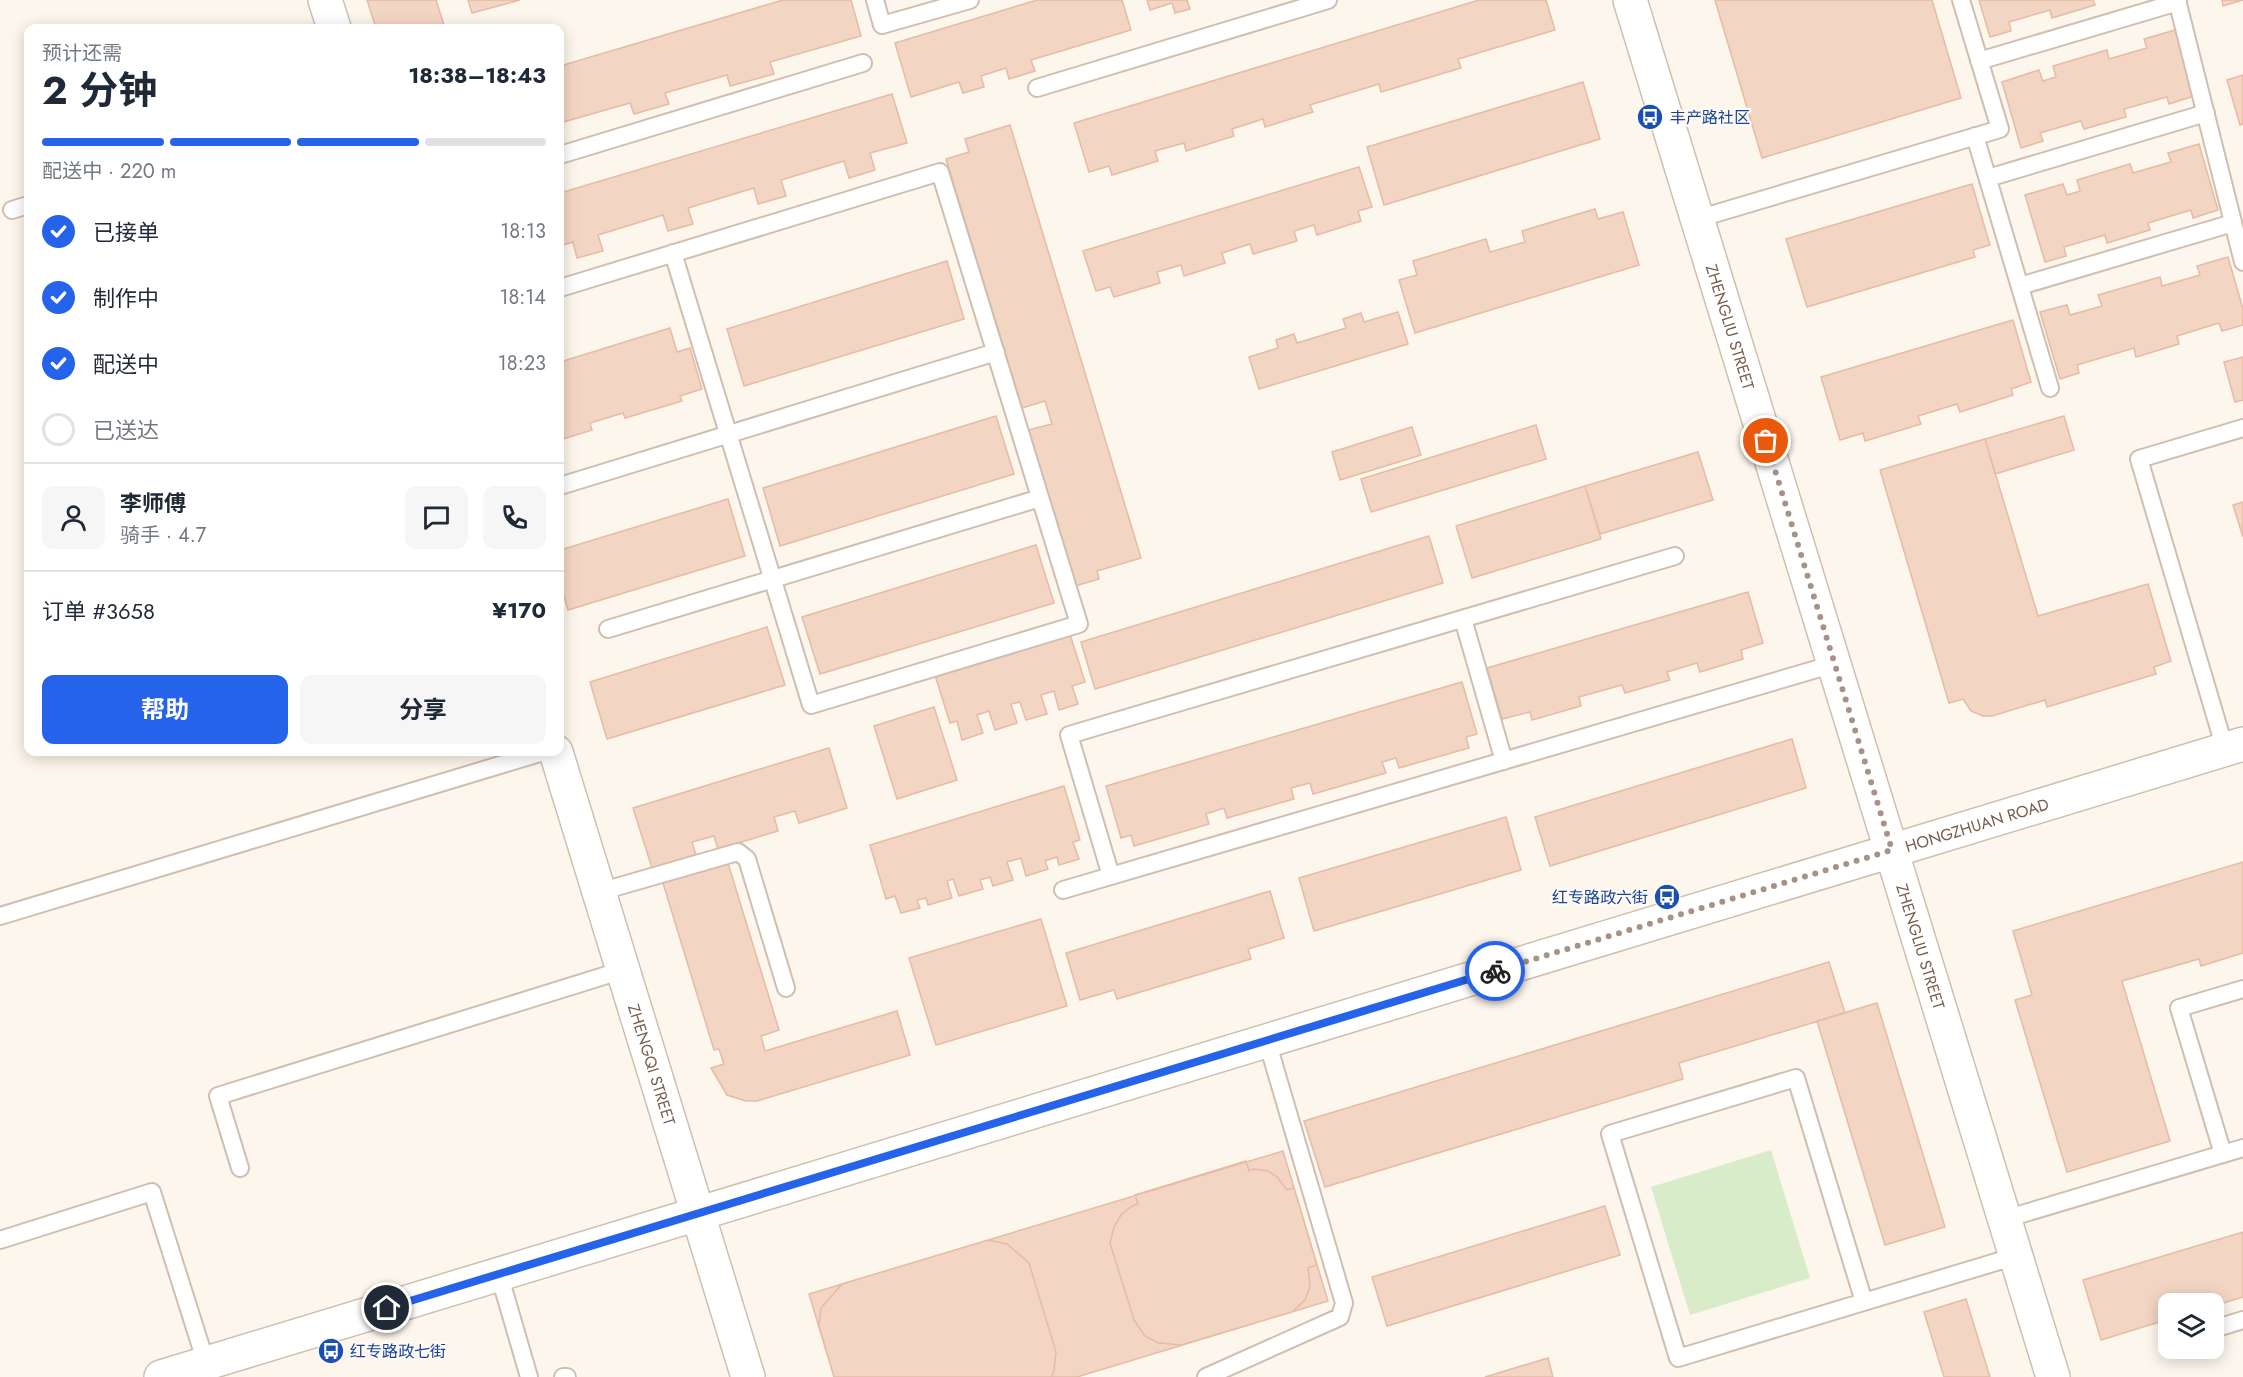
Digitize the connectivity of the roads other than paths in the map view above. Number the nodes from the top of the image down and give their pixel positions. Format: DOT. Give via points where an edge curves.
graph roads {
  1 [pos="325,0"];
  2 [pos="874,0"];
  3 [pos="970,0"];
  4 [pos="1328,0"];
  5 [pos="1630,0"];
  6 [pos="1961,0"];
  7 [pos="2178,1"];
  8 [pos="333,24"];
  9 [pos="1979,61"];
  10 [pos="863,63"];
  11 [pos="1037,88"];
  12 [pos="2206,113"];
  13 [pos="1976,136"];
  14 [pos="564,154"];
  15 [pos="1988,177"];
  16 [pos="24,206"];
  17 [pos="12,210"];
  18 [pos="1697,219"];
  19 [pos="2233,223"];
  20 [pos="673,253"];
  21 [pos="2243,262"];
  22 [pos="2020,286"];
  23 [pos="564,287"];
  24 [pos="996,352"];
  25 [pos="2050,388"];
  26 [pos="2243,428"];
  27 [pos="728,434"];
  28 [pos="564,485"];
  29 [pos="1040,498"];
  30 [pos="1675,556"];
  31 [pos="773,579"];
  32 [pos="1462,619"];
  33 [pos="608,629"];
  34 [pos="1834,664"];
  35 [pos="2234,746"];
  36 [pos="530,756"];
  37 [pos="557,756"];
  38 [pos="1504,761"];
  39 [pos="1892,850"];
  40 [pos="1111,876"];
  41 [pos="1063,890"];
  42 [pos="599,892"];
  43 [pos="0,916"];
  44 [pos="623,970"];
  45 [pos="786,988"];
  46 [pos="2243,989"];
  47 [pos="1267,1041"];
  48 [pos="2243,1148"];
  49 [pos="2223,1154"];
  50 [pos="240,1168"];
  51 [pos="698,1214"];
  52 [pos="2005,1219"];
  53 [pos="0,1240"];
  54 [pos="2016,1256"];
  55 [pos="499,1274"];
  56 [pos="1864,1302"];
  57 [pos="2243,1320"];
  58 [pos="2224,1326"];
  59 [pos="206,1363"];
  60 [pos="161,1377"];
  61 [pos="529,1377"];
  62 [pos="748,1377"];
  63 [pos="1206,1377"];
  64 [pos="2053,1377"];
  1 -- 8 [label="street"];
  2 -- 3 [label="lane" via="882,26"];
  4 -- 11 [label="lane"];
  5 -- 18 [label="street, ZHENGLIU STREET"];
  6 -- 9 [label="lane"];
  7 -- 9 [label="lane"];
  7 -- 12 [label="lane"];
  9 -- 13 [label="lane" via="2000,129"];
  10 -- 14 [label="lane"];
  12 -- 15 [label="lane"];
  12 -- 19 [label="lane"];
  13 -- 15 [label="lane"];
  13 -- 18 [label="lane"];
  15 -- 22 [label="lane"];
  16 -- 17 [label="lane"];
  18 -- 34 [label="street, ZHENGLIU STREET"];
  19 -- 21 [label="lane"];
  19 -- 22 [label="lane"];
  20 -- 23 [label="lane"];
  20 -- 24 [label="lane" via="940,172"];
  20 -- 27 [label="lane"];
  22 -- 25 [label="lane"];
  24 -- 27 [label="lane"];
  24 -- 29 [label="lane"];
  26 -- 35 [label="lane" via="2139,459"];
  27 -- 28 [label="lane"];
  27 -- 31 [label="lane"];
  29 -- 31 [label="lane"];
  29 -- 31 [label="lane" via="1079,624 811,705"];
  30 -- 32 [label="lane"];
  31 -- 33 [label="lane"];
  32 -- 38 [label="lane"];
  32 -- 40 [label="lane" via="1069,735"];
  34 -- 38 [label="lane"];
  34 -- 39 [label="street, ZHENGLIU STREET"];
  35 -- 39 [label="street, HONGZHUAN ROAD"];
  36 -- 43 [label="lane"];
  37 -- 42 [label="street, ZHENGQI STREET"];
  38 -- 40 [label="lane"];
  39 -- 47 [label="street, HONGZHUAN ROAD"];
  39 -- 52 [label="street, ZHENGLIU STREET"];
  40 -- 41 [label="lane"];
  42 -- 44 [label="street, ZHENGQI STREET"];
  42 -- 45 [label="lane" via="738,852 747,859"];
  44 -- 50 [label="lane" via="218,1096"];
  44 -- 51 [label="street, ZHENGQI STREET"];
  46 -- 49 [label="lane" via="2179,1008"];
  47 -- 51 [label="street, HONGZHUAN ROAD"];
  47 -- 63 [label="lane" via="1344,1303 1340,1317"];
  48 -- 49 [label="lane"];
  49 -- 52 [label="lane"];
  51 -- 55 [label="street, HONGZHUAN ROAD"];
  51 -- 62 [label="street, ZHENGQI STREET"];
  52 -- 54 [label="street, ZHENGLIU STREET"];
  53 -- 59 [label="lane" via="152,1192"];
  54 -- 56 [label="lane"];
  54 -- 64 [label="street, ZHENGLIU STREET"];
  55 -- 59 [label="street, HONGZHUAN ROAD"];
  55 -- 61 [label="lane"];
  56 -- 56 [label="lane" via="1678,1358 1610,1134 1796,1078"];
  57 -- 58 [label="lane"];
  59 -- 60 [label="street, HONGZHUAN ROAD"];
}
